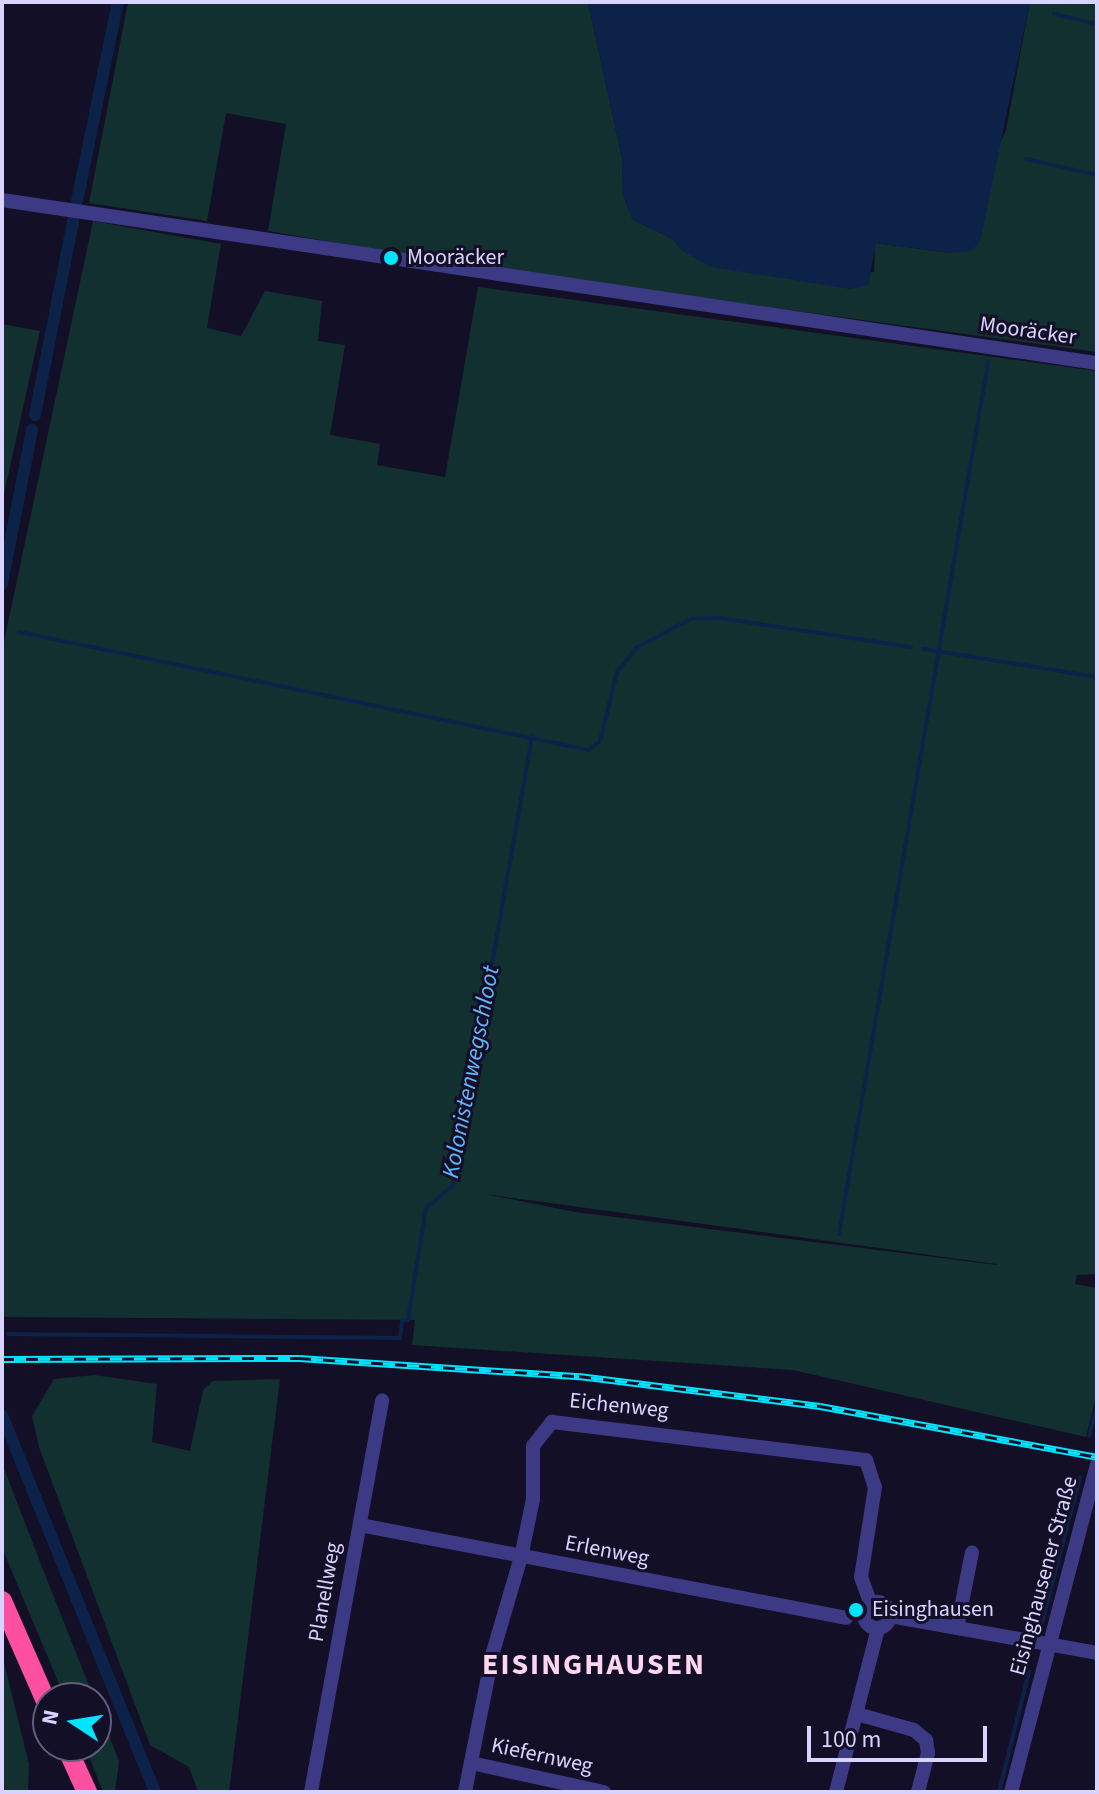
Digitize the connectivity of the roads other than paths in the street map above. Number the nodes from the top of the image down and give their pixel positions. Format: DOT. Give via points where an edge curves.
graph roads {
  1 [pos="2,200"];
  2 [pos="1097,363"];
  3 [pos="382,1400"];
  4 [pos="1097,1465"];
  5 [pos="360,1525"];
  6 [pos="972,1552"];
  7 [pos="521,1557"];
  8 [pos="2,1601"];
  9 [pos="871,1604"];
  10 [pos="890,1616"];
  11 [pos="846,1618"];
  12 [pos="878,1628"];
  13 [pos="957,1628"];
  14 [pos="1048,1645"];
  15 [pos="1097,1653"];
  16 [pos="37,1682"];
  17 [pos="857,1714"];
  18 [pos="73,1762"];
  19 [pos="471,1763"];
  20 [pos="87,1792"];
  21 [pos="311,1792"];
  22 [pos="465,1792"];
  23 [pos="604,1792"];
  24 [pos="836,1792"];
  25 [pos="918,1792"];
  26 [pos="1011,1792"];
  1 -- 2 [label="street, Mooräcker"];
  3 -- 5 [label="street, Planellweg"];
  4 -- 14 [label="street, Eisinghausener Straße"];
  5 -- 7 [label="street, Erlenweg"];
  5 -- 21 [label="street, Planellweg"];
  6 -- 13 [label="street"];
  7 -- 9 [label="street, Eichenweg" via="533,1499 533,1446 552,1422 844,1454 866,1460 875,1479 861,1571"];
  7 -- 11 [label="street, Erlenweg"];
  7 -- 19 [label="street, Eichenweg" via="493,1652"];
  8 -- 16 [label="highway"];
  9 -- 10 [label="street" via="884,1604"];
  9 -- 12 [label="street" via="864,1618"];
  10 -- 12 [label="street"];
  10 -- 13 [label="street"];
  12 -- 17 [label="street"];
  13 -- 14 [label="street"];
  14 -- 15 [label="street"];
  14 -- 26 [label="street, Eisinghausener Straße"];
  17 -- 24 [label="street"];
  17 -- 25 [label="street" via="914,1730 926,1740"];
  18 -- 20 [label="highway"];
  19 -- 22 [label="street, Eichenweg"];
  19 -- 23 [label="street, Kiefernweg"];
}
